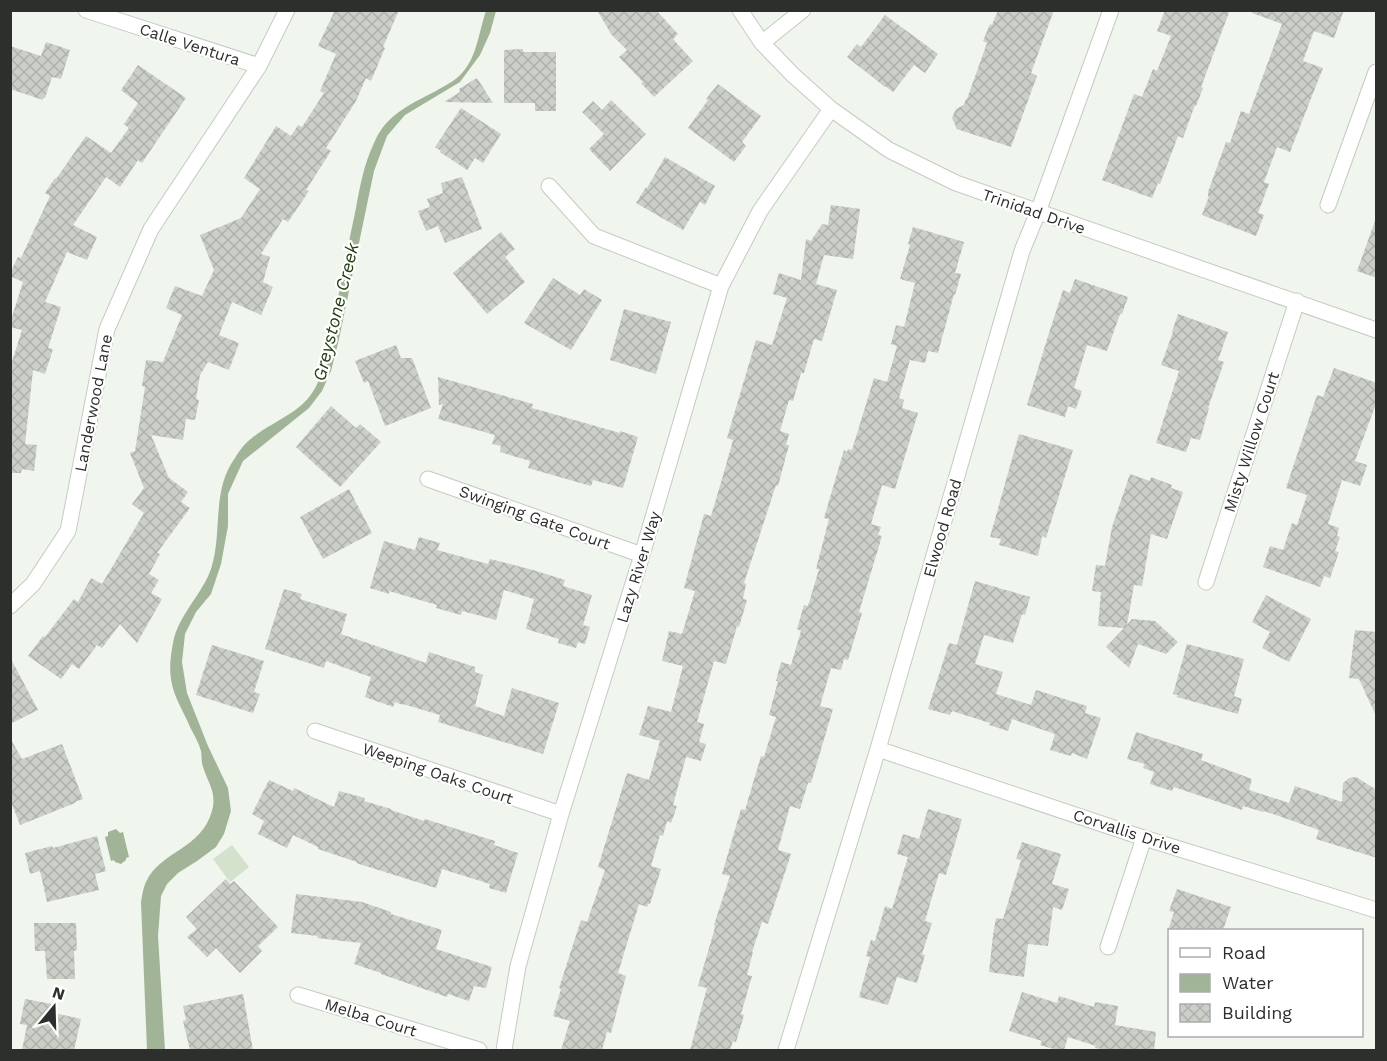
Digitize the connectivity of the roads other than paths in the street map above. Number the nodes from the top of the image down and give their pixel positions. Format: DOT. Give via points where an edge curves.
graph roads {
  1 [pos="86,10"];
  2 [pos="287,10"];
  3 [pos="740,10"];
  4 [pos="803,10"];
  5 [pos="1111,10"];
  6 [pos="762,43"];
  7 [pos="259,66"];
  8 [pos="1377,72"];
  9 [pos="831,109"];
  10 [pos="549,186"];
  11 [pos="1328,205"];
  12 [pos="1038,212"];
  13 [pos="721,286"];
  14 [pos="1297,301"];
  15 [pos="1377,330"];
  16 [pos="428,479"];
  17 [pos="642,555"];
  18 [pos="1206,582"];
  19 [pos="10,606"];
  20 [pos="315,731"];
  21 [pos="878,749"];
  22 [pos="561,814"];
  23 [pos="1144,838"];
  24 [pos="1377,910"];
  25 [pos="1108,947"];
  26 [pos="298,995"];
  27 [pos="479,1050"];
  28 [pos="504,1050"];
  29 [pos="786,1050"];
  1 -- 7 [label="street, Calle Ventura"];
  2 -- 7 [label="street, Landerwood Lane"];
  3 -- 6 [label="street, Trinidad Drive"];
  4 -- 6 [label="street"];
  5 -- 12 [label="street, Elwood Road"];
  6 -- 9 [label="street, Trinidad Drive"];
  7 -- 19 [label="street, Landerwood Lane" via="151,230 107,330 68,531 33,584"];
  8 -- 11 [label="street"];
  9 -- 12 [label="street, Trinidad Drive" via="898,155 956,183"];
  9 -- 13 [label="street, Lazy River Way" via="760,211"];
  10 -- 13 [label="street" via="594,236"];
  12 -- 14 [label="street, Trinidad Drive"];
  12 -- 21 [label="street, Elwood Road" via="1022,251"];
  13 -- 17 [label="street, Lazy River Way"];
  14 -- 15 [label="street, Trinidad Drive"];
  14 -- 18 [label="street, Misty Willow Court"];
  16 -- 17 [label="street, Swinging Gate Court"];
  17 -- 22 [label="street, Lazy River Way"];
  20 -- 22 [label="street, Weeping Oaks Court"];
  21 -- 23 [label="street, Corvallis Drive"];
  21 -- 29 [label="street, Elwood Road"];
  22 -- 28 [label="street, Lazy River Way" via="518,966"];
  23 -- 24 [label="street, Corvallis Drive"];
  23 -- 25 [label="street"];
  26 -- 27 [label="street, Melba Court"];
}
